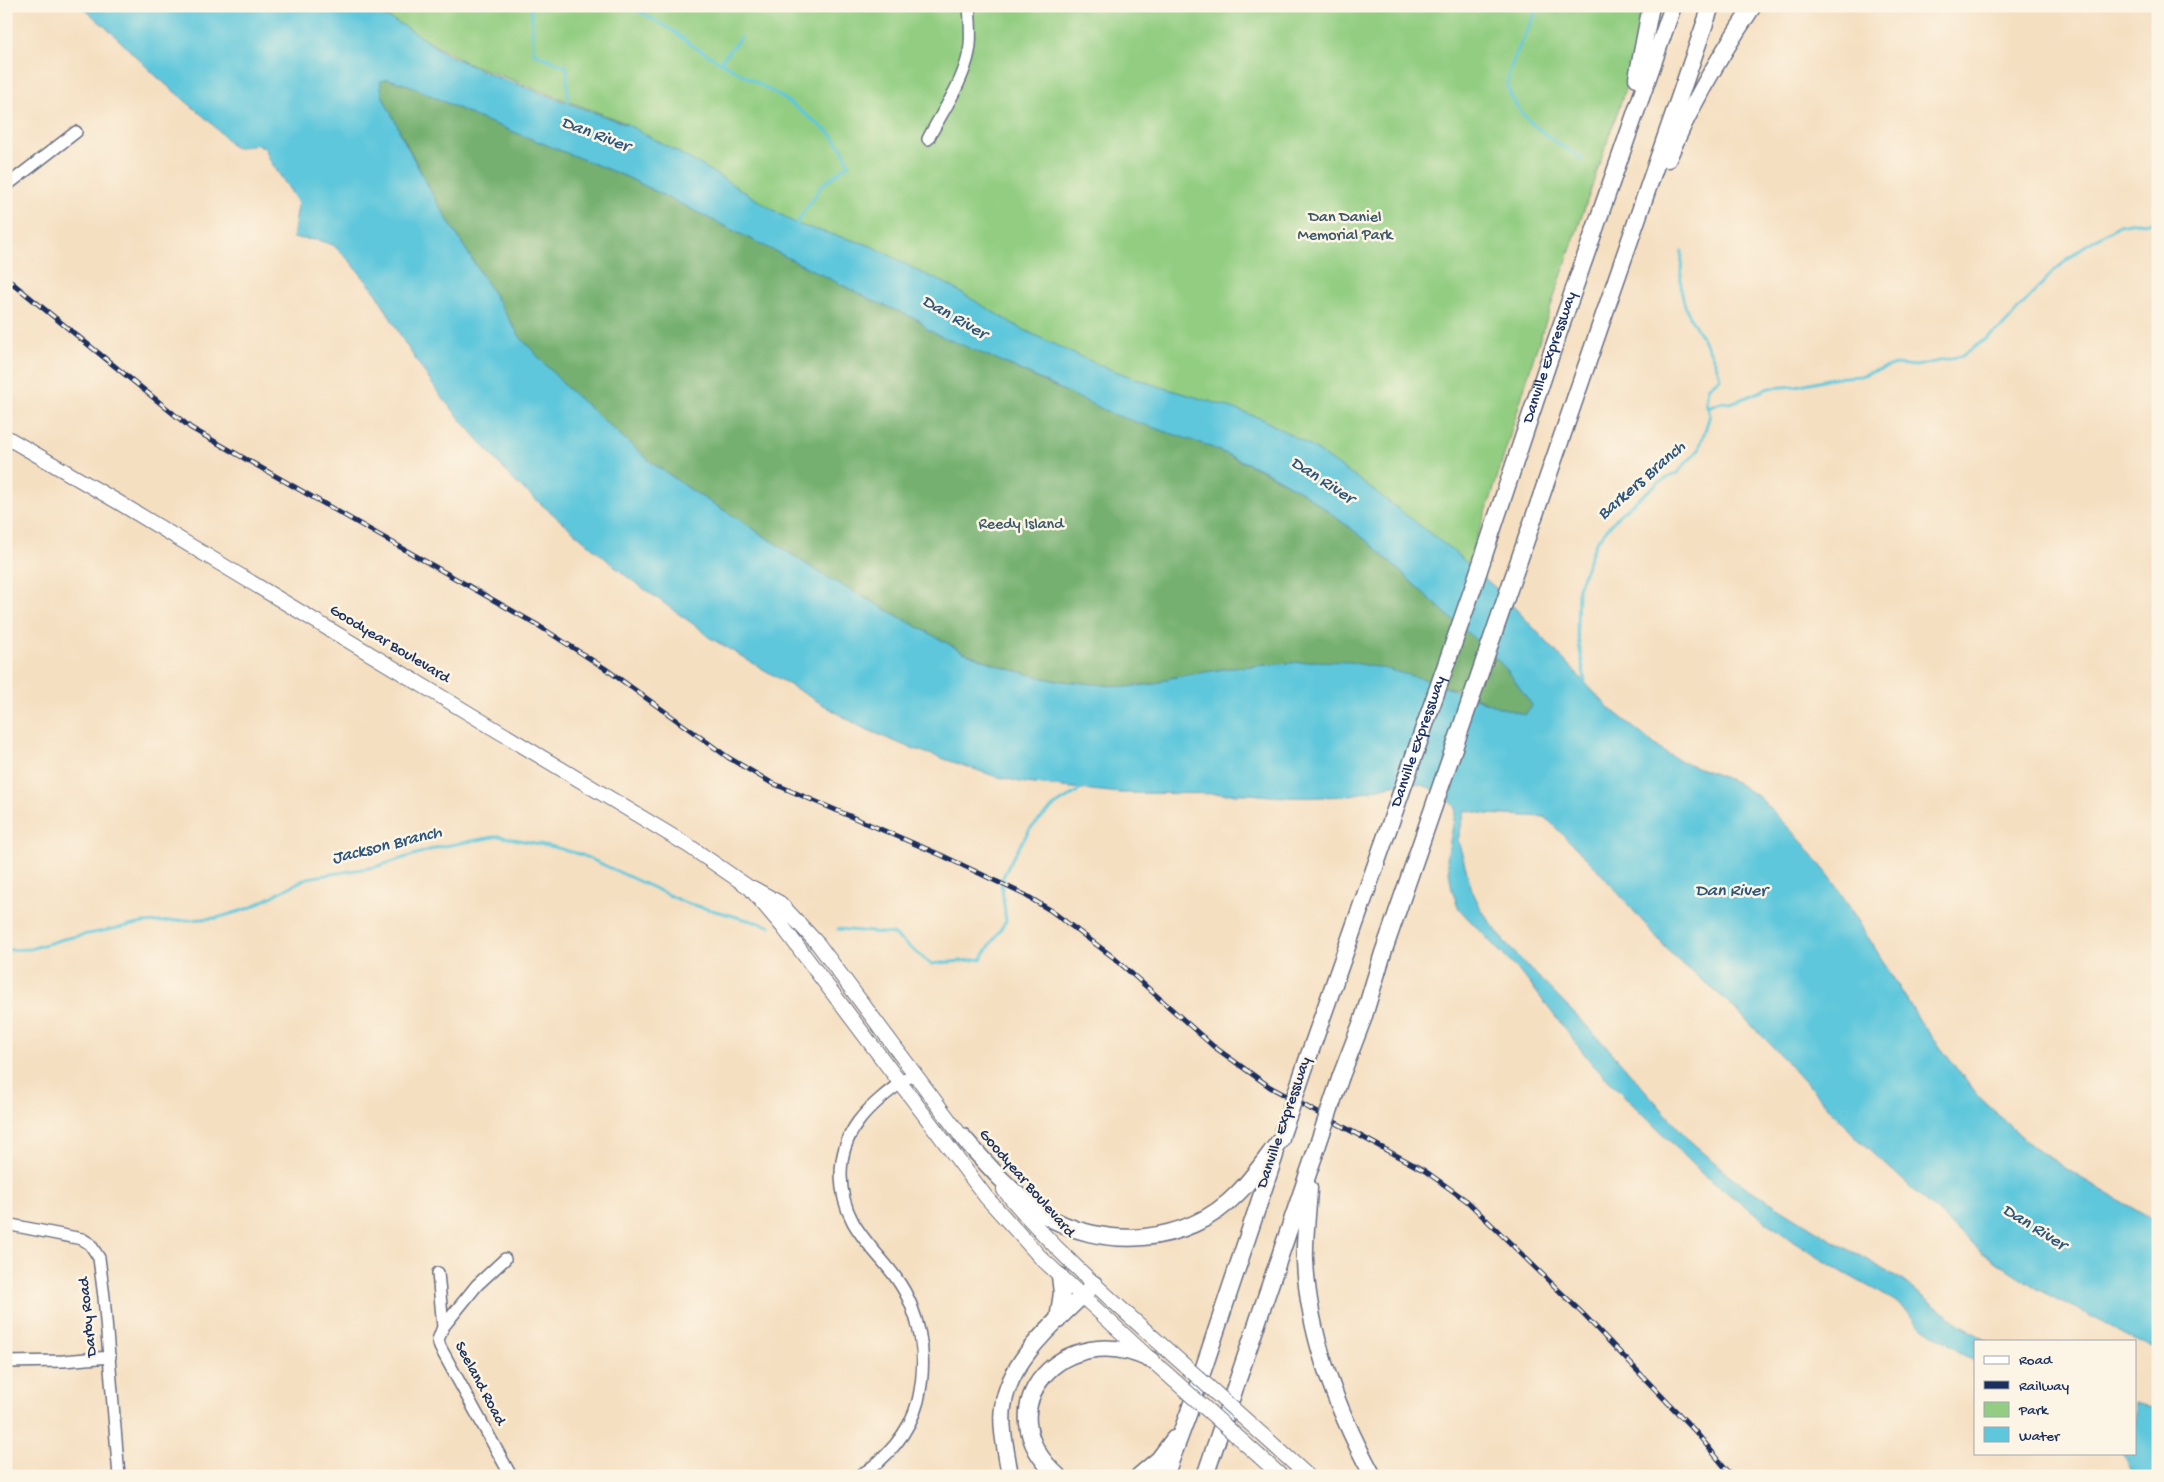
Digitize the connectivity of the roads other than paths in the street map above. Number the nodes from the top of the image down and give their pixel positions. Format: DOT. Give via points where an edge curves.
graph roads {
  1 [pos="969,6"];
  2 [pos="1651,6"];
  3 [pos="1673,6"];
  4 [pos="1711,6"];
  5 [pos="1753,6"];
  6 [pos="76,132"];
  7 [pos="928,139"];
  8 [pos="6,186"];
  9 [pos="1592,240"];
  10 [pos="1604,318"];
  11 [pos="6,437"];
  12 [pos="750,888"];
  13 [pos="915,1072"];
  14 [pos="900,1083"];
  15 [pos="962,1136"];
  16 [pos="1281,1136"];
  17 [pos="1312,1163"];
  18 [pos="6,1224"];
  19 [pos="505,1259"];
  20 [pos="438,1273"];
  21 [pos="1060,1276"];
  22 [pos="1094,1284"];
  23 [pos="1081,1297"];
  24 [pos="1058,1320"];
  25 [pos="442,1327"];
  26 [pos="110,1357"];
  27 [pos="6,1362"];
  28 [pos="1154,1362"];
  29 [pos="1186,1423"];
  30 [pos="120,1476"];
  31 [pos="511,1476"];
  32 [pos="859,1476"];
  33 [pos="1010,1476"];
  34 [pos="1058,1476"];
  35 [pos="1139,1476"];
  36 [pos="1165,1476"];
  37 [pos="1205,1476"];
  38 [pos="1281,1476"];
  39 [pos="1308,1476"];
  40 [pos="1373,1476"];
  1 -- 7 [label="street" via="970,45 965,66"];
  2 -- 9 [label="highway" via="1638,73 1594,218"];
  3 -- 9 [label="highway, Danville Expressway"];
  4 -- 10 [label="highway"];
  5 -- 10 [label="highway" via="1703,89 1672,151 1620,295"];
  6 -- 8 [label="street"];
  9 -- 16 [label="highway, Danville Expressway, bridge"];
  10 -- 17 [label="highway, bridge"];
  11 -- 12 [label="main road, Goodyear Boulevard" via="647,819"];
  12 -- 13 [label="main road, Goodyear Boulevard" via="780,903 818,944"];
  12 -- 14 [label="main road, Goodyear Boulevard"];
  13 -- 14 [label="street"];
  13 -- 15 [label="main road, Goodyear Boulevard"];
  14 -- 21 [label="main road, Goodyear Boulevard" via="986,1197"];
  14 -- 32 [label="street" via="868,1110 852,1132 842,1158 842,1190 850,1218 859,1234 911,1304 924,1349 923,1383 904,1432 878,1462"];
  15 -- 16 [label="highway" via="1040,1212 1081,1232 1118,1238 1152,1237 1205,1218 1237,1195"];
  15 -- 22 [label="main road, Goodyear Boulevard" via="1011,1199"];
  16 -- 29 [label="highway, Danville Expressway"];
  17 -- 37 [label="highway"];
  17 -- 40 [label="highway" via="1305,1261 1312,1318 1345,1421"];
  18 -- 26 [label="street, Darby Road" via="74,1237 90,1244 98,1258"];
  19 -- 25 [label="street" via="477,1284"];
  20 -- 25 [label="street, Seeland Road"];
  21 -- 23 [label="main road, Goodyear Boulevard"];
  21 -- 24 [label="highway" via="1062,1293"];
  22 -- 23 [label="highway"];
  22 -- 39 [label="main road, Goodyear Boulevard, bridge"];
  23 -- 24 [label="highway"];
  23 -- 28 [label="main road, Goodyear Boulevard"];
  24 -- 33 [label="highway" via="1024,1359 1006,1392 1002,1408"];
  25 -- 31 [label="street, Seeland Road" via="438,1340 440,1348"];
  26 -- 27 [label="street"];
  26 -- 30 [label="street, Darby Road"];
  28 -- 34 [label="highway" via="1118,1348 1086,1350 1060,1360 1041,1378 1028,1409 1030,1434 1040,1458"];
  28 -- 38 [label="main road, Goodyear Boulevard, bridge"];
  29 -- 35 [label="highway" via="1159,1459"];
  29 -- 36 [label="highway, Danville Expressway"];
}
